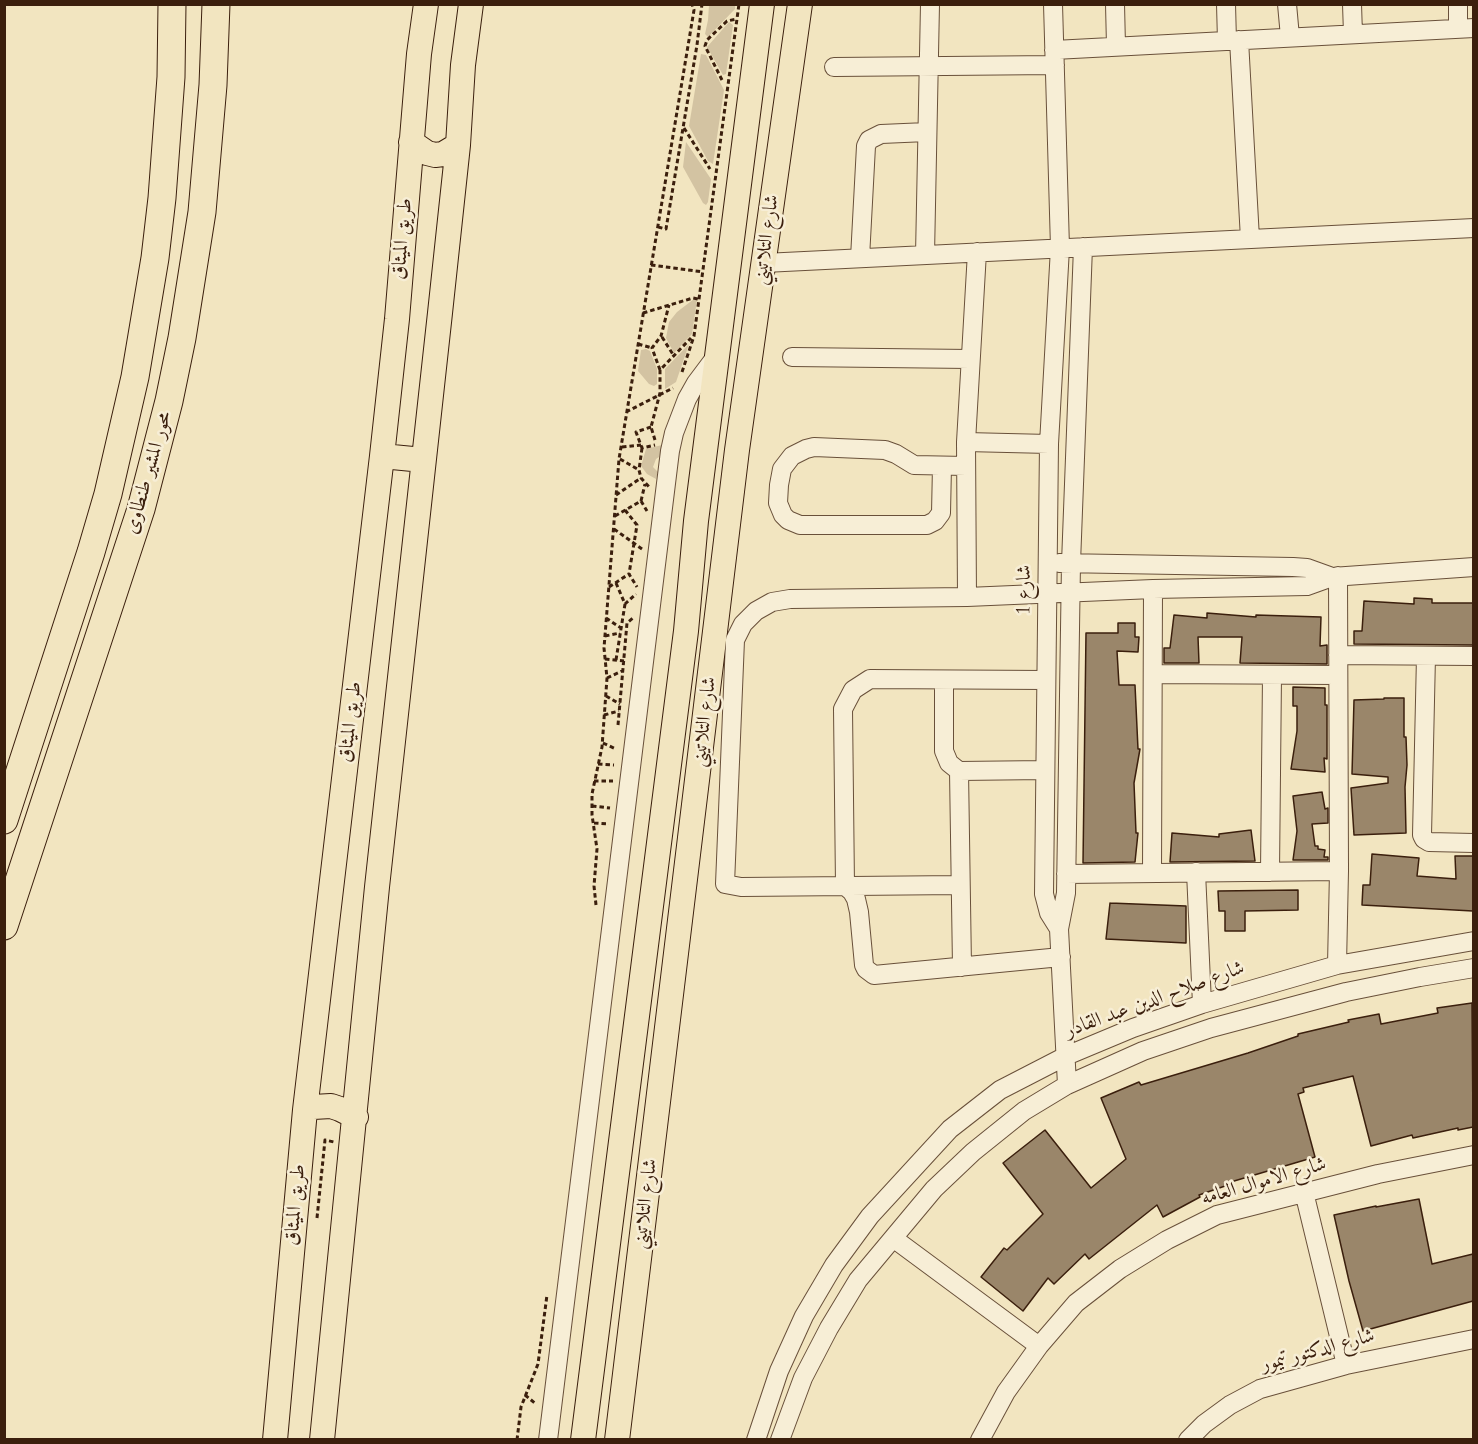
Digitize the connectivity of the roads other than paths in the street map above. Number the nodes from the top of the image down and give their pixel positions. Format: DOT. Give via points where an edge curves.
graph roads {
  1 [pos="172,4"];
  2 [pos="216,4"];
  3 [pos="426,4"];
  4 [pos="471,4"];
  5 [pos="762,4"];
  6 [pos="800,4"];
  7 [pos="930,4"];
  8 [pos="1053,4"];
  9 [pos="1115,4"];
  10 [pos="1226,4"];
  11 [pos="1287,4"];
  12 [pos="1352,4"];
  13 [pos="1458,4"];
  14 [pos="1466,28"];
  15 [pos="1353,34"];
  16 [pos="1290,37"];
  17 [pos="1233,40"];
  18 [pos="1116,46"];
  19 [pos="1054,58"];
  20 [pos="929,65"];
  21 [pos="834,67"];
  22 [pos="927,132"];
  23 [pos="411,142"];
  24 [pos="458,145"];
  25 [pos="1473,228"];
  26 [pos="1250,239"];
  27 [pos="1083,247"];
  28 [pos="1059,248"];
  29 [pos="977,252"];
  30 [pos="925,255"];
  31 [pos="860,258"];
  32 [pos="764,263"];
  33 [pos="718,353"];
  34 [pos="792,357"];
  35 [pos="970,359"];
  36 [pos="966,442"];
  37 [pos="1049,444"];
  38 [pos="382,456"];
  39 [pos="423,460"];
  40 [pos="942,466"];
  41 [pos="966,466"];
  42 [pos="1071,563"];
  43 [pos="1048,564"];
  44 [pos="1473,567"];
  45 [pos="1335,576"];
  46 [pos="1153,589"];
  47 [pos="1070,593"];
  48 [pos="1047,594"];
  49 [pos="967,597"];
  50 [pos="1338,655"];
  51 [pos="1426,656"];
  52 [pos="1473,656"];
  53 [pos="1153,674"];
  54 [pos="1272,675"];
  55 [pos="1338,675"];
  56 [pos="944,680"];
  57 [pos="1046,680"];
  58 [pos="1045,770"];
  59 [pos="959,771"];
  60 [pos="4,820"];
  61 [pos="1473,843"];
  62 [pos="1339,871"];
  63 [pos="1196,872"];
  64 [pos="1270,872"];
  65 [pos="1152,873"];
  66 [pos="1066,874"];
  67 [pos="960,885"];
  68 [pos="845,886"];
  69 [pos="4,926"];
  70 [pos="1059,929"];
  71 [pos="1473,940"];
  72 [pos="1060,957"];
  73 [pos="1336,964"];
  74 [pos="962,967"];
  75 [pos="1473,968"];
  76 [pos="1202,1004"];
  77 [pos="1066,1056"];
  78 [pos="1067,1084"];
  79 [pos="305,1110"];
  80 [pos="356,1118"];
  81 [pos="1473,1155"];
  82 [pos="1304,1192"];
  83 [pos="893,1238"];
  84 [pos="1473,1339"];
  85 [pos="1039,1346"];
  86 [pos="1346,1365"];
  87 [pos="275,1440"];
  88 [pos="322,1440"];
  89 [pos="548,1440"];
  90 [pos="583,1440"];
  91 [pos="617,1440"];
  92 [pos="756,1440"];
  93 [pos="780,1440"];
  94 [pos="980,1440"];
  95 [pos="1188,1440"];
  1 -- 60 [label="highway, محور المشير طنطاوى" via="162,198 135,377 91,552"];
  2 -- 69 [label="highway, محور المشير طنطاوى" via="202,212 169,401 141,509"];
  3 -- 23 [label="main road, طريق الميثاق"];
  4 -- 24 [label="main road"];
  5 -- 33 [label="main road, شارع التلاتيني"];
  6 -- 32 [label="main road, شارع التلاتيني"];
  7 -- 20 [label="street"];
  8 -- 19 [label="street, شارع 1"];
  9 -- 18 [label="street"];
  10 -- 17 [label="street"];
  11 -- 16 [label="street"];
  12 -- 15 [label="street"];
  13 -- 14 [label="street"];
  14 -- 15 [label="street"];
  15 -- 16 [label="street"];
  16 -- 17 [label="street"];
  17 -- 18 [label="street"];
  17 -- 26 [label="street"];
  18 -- 19 [label="street"];
  19 -- 20 [label="street"];
  19 -- 28 [label="street, شارع 1"];
  20 -- 21 [label="street"];
  20 -- 22 [label="street"];
  22 -- 30 [label="street"];
  22 -- 31 [label="street" via="881,134 869,140"];
  23 -- 24 [label="main road" via="435,155"];
  23 -- 38 [label="main road, طريق الميثاق"];
  24 -- 39 [label="main road"];
  25 -- 26 [label="street"];
  26 -- 27 [label="street"];
  27 -- 28 [label="street"];
  27 -- 42 [label="street, شارع 1"];
  28 -- 29 [label="street"];
  28 -- 37 [label="street, شارع 1"];
  29 -- 30 [label="street"];
  29 -- 35 [label="street"];
  30 -- 31 [label="street"];
  31 -- 32 [label="street"];
  32 -- 91 [label="main road, شارع التلاتيني" via="737,450"];
  33 -- 89 [label="street" via="696,383 680,416 670,451"];
  33 -- 90 [label="main road, شارع التلاتيني"];
  34 -- 35 [label="street"];
  35 -- 36 [label="street"];
  36 -- 37 [label="street"];
  36 -- 41 [label="street"];
  37 -- 43 [label="street, شارع 1"];
  38 -- 39 [label="main road"];
  38 -- 79 [label="main road, طريق الميثاق"];
  39 -- 80 [label="main road"];
  40 -- 40 [label="street" via="914,465 885,450 814,447 792,456 782,469 778,503 783,515 800,525 927,525 941,513"];
  40 -- 41 [label="street"];
  41 -- 49 [label="street"];
  42 -- 43 [label="street"];
  42 -- 45 [label="street" via="1293,567"];
  42 -- 47 [label="street, شارع 1"];
  43 -- 48 [label="street, شارع 1"];
  44 -- 45 [label="street"];
  45 -- 46 [label="street" via="1307,586"];
  45 -- 50 [label="street"];
  46 -- 47 [label="street"];
  46 -- 53 [label="street"];
  47 -- 48 [label="street"];
  47 -- 66 [label="street, شارع 1"];
  48 -- 49 [label="street"];
  48 -- 57 [label="street, شارع 1"];
  49 -- 68 [label="street" via="772,602 743,624 735,640 725,884"];
  50 -- 51 [label="street"];
  50 -- 55 [label="street"];
  51 -- 52 [label="street"];
  51 -- 61 [label="street" via="1422,835 1429,842"];
  53 -- 54 [label="street"];
  53 -- 65 [label="street"];
  54 -- 55 [label="street"];
  54 -- 64 [label="street"];
  55 -- 62 [label="street"];
  56 -- 57 [label="street"];
  56 -- 59 [label="street" via="944,751 949,763"];
  56 -- 68 [label="street" via="870,679 846,699"];
  57 -- 58 [label="street, شارع 1"];
  58 -- 59 [label="street"];
  58 -- 70 [label="street, شارع 1" via="1044,894"];
  59 -- 67 [label="street"];
  62 -- 64 [label="street"];
  62 -- 73 [label="street"];
  63 -- 64 [label="street"];
  63 -- 65 [label="street"];
  63 -- 76 [label="street"];
  65 -- 66 [label="street"];
  66 -- 70 [label="street, شارع 1"];
  67 -- 68 [label="street"];
  67 -- 74 [label="street"];
  68 -- 74 [label="street" via="852,892 859,912 864,965 869,973 878,976"];
  70 -- 72 [label="street, شارع 1"];
  71 -- 73 [label="street, شارع صلاح الدين عبد القادر"];
  72 -- 74 [label="street"];
  72 -- 77 [label="street, شارع 1"];
  73 -- 76 [label="street, شارع صلاح الدين عبد القادر"];
  75 -- 78 [label="street" via="1346,992 1221,1025 1143,1051"];
  76 -- 77 [label="street, شارع صلاح الدين عبد القادر"];
  77 -- 78 [label="street, شارع 1"];
  77 -- 92 [label="street, شارع صلاح الدين عبد القادر" via="1000,1090 950,1129 870,1216 834,1264 804,1317 779,1371"];
  78 -- 83 [label="street" via="1024,1111 973,1152"];
  79 -- 80 [label="main road" via="331,1106"];
  79 -- 87 [label="main road, طريق الميثاق"];
  80 -- 88 [label="main road"];
  81 -- 82 [label="street, شارع الاموال العامه"];
  82 -- 85 [label="street, شارع الاموال العامه" via="1217,1215 1167,1240 1076,1302"];
  82 -- 86 [label="street"];
  83 -- 85 [label="street"];
  83 -- 93 [label="street" via="858,1280 829,1328 803,1378"];
  84 -- 86 [label="street, شارع الدكتور تيمور"];
  85 -- 94 [label="street, شارع الاموال العامه" via="1006,1392"];
  86 -- 95 [label="street, شارع الدكتور تيمور" via="1260,1389 1230,1405"];
}
